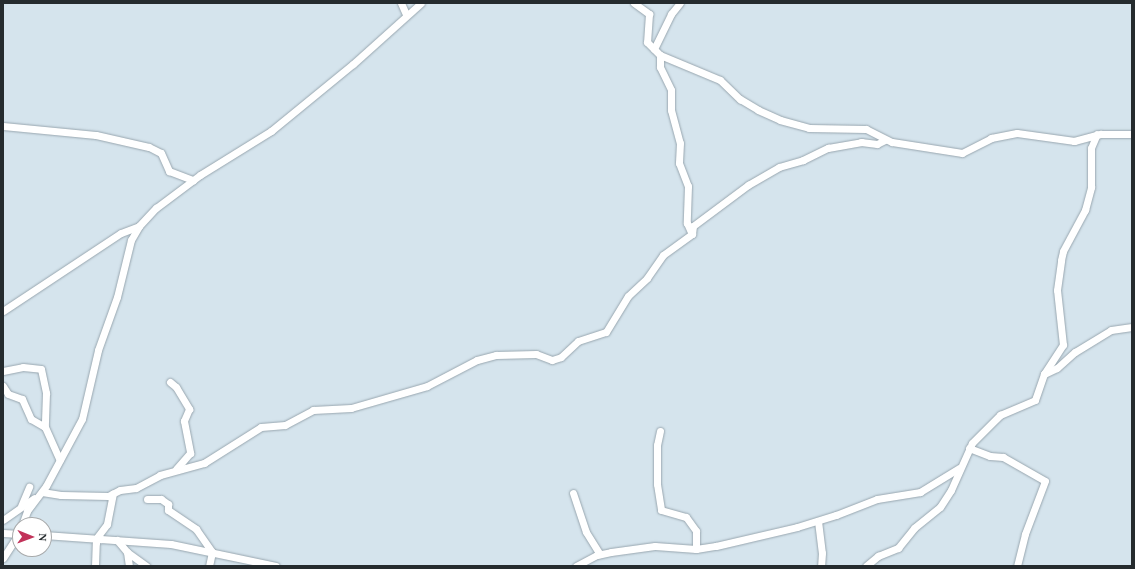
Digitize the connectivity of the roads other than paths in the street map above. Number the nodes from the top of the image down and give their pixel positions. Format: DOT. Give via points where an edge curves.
graph roads {
  1 [pos="401,3"];
  2 [pos="421,3"];
  3 [pos="634,3"];
  4 [pos="680,3"];
  5 [pos="406,14"];
  6 [pos="654,49"];
  7 [pos="660,55"];
  8 [pos="3,126"];
  9 [pos="1098,134"];
  10 [pos="1132,134"];
  11 [pos="885,140"];
  12 [pos="193,180"];
  13 [pos="139,226"];
  14 [pos="692,234"];
  15 [pos="3,311"];
  16 [pos="1132,326"];
  17 [pos="3,371"];
  18 [pos="1044,374"];
  19 [pos="170,382"];
  20 [pos="3,386"];
  21 [pos="44,428"];
  22 [pos="660,431"];
  23 [pos="969,448"];
  24 [pos="60,460"];
  25 [pos="959,468"];
  26 [pos="173,471"];
  27 [pos="29,487"];
  28 [pos="42,492"];
  29 [pos="573,493"];
  30 [pos="113,494"];
  31 [pos="36,497"];
  32 [pos="147,499"];
  33 [pos="21,506"];
  34 [pos="25,517"];
  35 [pos="3,520"];
  36 [pos="818,521"];
  37 [pos="52,535"];
  38 [pos="100,538"];
  39 [pos="117,540"];
  40 [pos="12,545"];
  41 [pos="696,549"];
  42 [pos="127,552"];
  43 [pos="212,552"];
  44 [pos="600,554"];
  45 [pos="3,558"];
  46 [pos="95,566"];
  47 [pos="129,566"];
  48 [pos="146,566"];
  49 [pos="209,566"];
  50 [pos="272,566"];
  51 [pos="576,566"];
  52 [pos="820,566"];
  53 [pos="866,566"];
  54 [pos="1018,566"];
  1 -- 5 [label="street"];
  2 -- 5 [label="street"];
  3 -- 6 [label="street" via="649,14 647,42"];
  4 -- 6 [label="street" via="671,14"];
  5 -- 12 [label="street" via="353,64 271,131"];
  6 -- 7 [label="street"];
  7 -- 11 [label="street" via="720,80 748,105 780,120 820,130 866,129"];
  7 -- 14 [label="street" via="660,67 671,90 671,110 680,143 679,163 688,186 687,223"];
  8 -- 12 [label="street" via="96,135 149,147 161,153 170,171"];
  9 -- 10 [label="street"];
  9 -- 11 [label="street" via="1074,141 1017,133 992,138 962,153"];
  9 -- 18 [label="street" via="1091,148 1091,187 1085,210 1062,256 1057,290 1063,345"];
  11 -- 14 [label="street" via="877,144 861,142 828,148 803,160 779,167 693,226"];
  12 -- 13 [label="street" via="156,208"];
  13 -- 15 [label="street" via="121,233"];
  13 -- 24 [label="street" via="131,240 117,297 98,350 82,419"];
  14 -- 26 [label="street" via="663,255 647,278 628,296 606,332 578,341 562,357 552,360 536,354 496,355 477,360 427,386 351,408 313,410 285,425 261,427 204,463"];
  16 -- 18 [label="street" via="1111,330"];
  17 -- 21 [label="street" via="23,367 41,369 46,393"];
  18 -- 23 [label="street" via="1035,400 996,418"];
  19 -- 26 [label="street" via="176,387 189,409 184,421 191,448 188,458"];
  20 -- 21 [label="street" via="8,394 22,399 31,419"];
  21 -- 24 [label="street"];
  22 -- 41 [label="street" via="657,445 657,484 661,512 686,517 696,531"];
  23 -- 25 [label="street"];
  23 -- 54 [label="street" via="990,456 1003,457 1045,481 1025,534"];
  24 -- 28 [label="street"];
  25 -- 36 [label="street" via="920,492 877,499"];
  25 -- 53 [label="street" via="951,490 940,507 914,528 898,548 878,556"];
  26 -- 30 [label="street" via="152,478 136,488 124,489"];
  27 -- 33 [label="street"];
  28 -- 30 [label="street" via="88,496"];
  28 -- 31 [label="street"];
  29 -- 44 [label="street" via="586,532"];
  30 -- 38 [label="street" via="107,524 98,536"];
  31 -- 33 [label="street"];
  31 -- 34 [label="street"];
  32 -- 43 [label="street" via="161,499 168,504 168,510 190,523"];
  33 -- 35 [label="street"];
  36 -- 41 [label="street" via="736,542"];
  36 -- 52 [label="street" via="822,553"];
  37 -- 38 [label="street"];
  38 -- 39 [label="street"];
  38 -- 46 [label="street" via="96,543"];
  39 -- 42 [label="street"];
  39 -- 43 [label="street" via="171,544"];
  40 -- 45 [label="street"];
  41 -- 44 [label="street" via="655,546"];
  42 -- 47 [label="street"];
  42 -- 48 [label="street"];
  43 -- 49 [label="street"];
  43 -- 50 [label="street"];
  44 -- 51 [label="street"];
}
